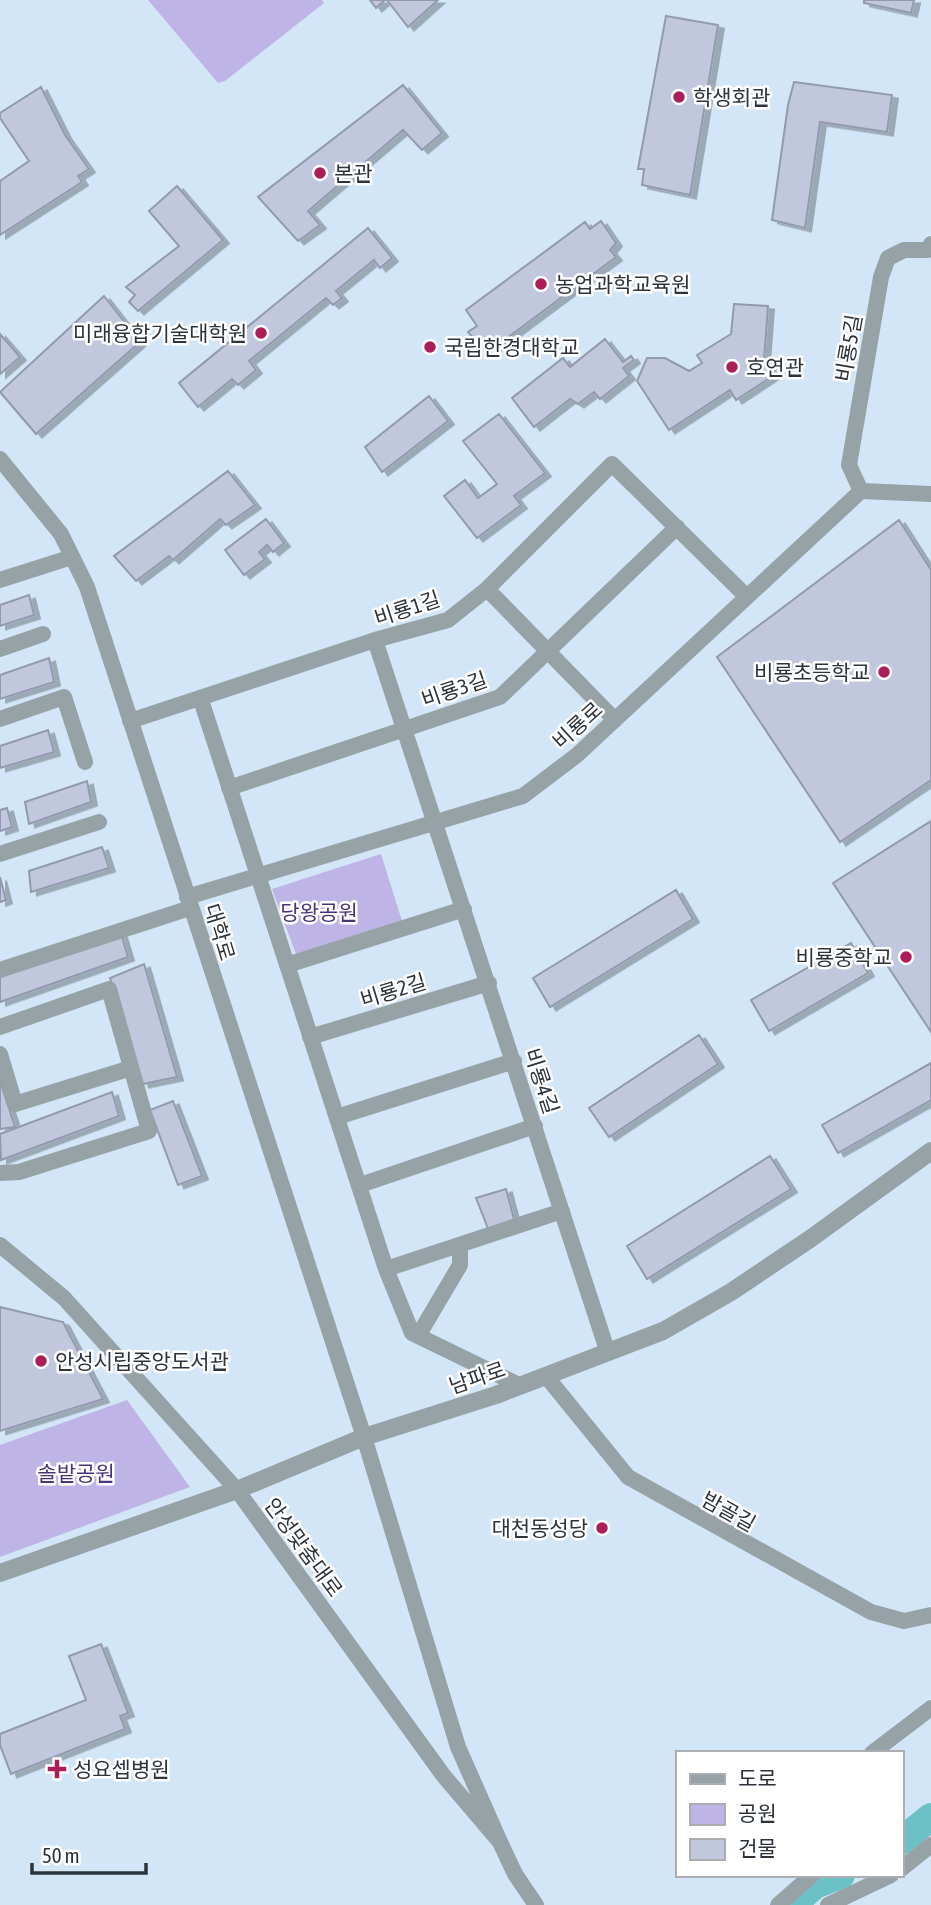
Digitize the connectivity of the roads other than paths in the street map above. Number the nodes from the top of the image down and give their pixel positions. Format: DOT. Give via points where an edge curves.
graph roads {
  1 [pos="931,244"];
  2 [pos="0,459"];
  3 [pos="861,491"];
  4 [pos="931,494"];
  5 [pos="677,527"];
  6 [pos="72,557"];
  7 [pos="0,580"];
  8 [pos="487,589"];
  9 [pos="747,597"];
  10 [pos="43,634"];
  11 [pos="375,640"];
  12 [pos="0,649"];
  13 [pos="551,651"];
  14 [pos="201,700"];
  15 [pos="0,719"];
  16 [pos="615,720"];
  17 [pos="130,721"];
  18 [pos="405,728"];
  19 [pos="85,762"];
  20 [pos="229,788"];
  21 [pos="99,822"];
  22 [pos="437,822"];
  23 [pos="0,854"];
  24 [pos="259,876"];
  25 [pos="188,902"];
  26 [pos="464,909"];
  27 [pos="287,965"];
  28 [pos="0,970"];
  29 [pos="489,983"];
  30 [pos="0,1027"];
  31 [pos="310,1037"];
  32 [pos="0,1054"];
  33 [pos="514,1061"];
  34 [pos="131,1068"];
  35 [pos="337,1117"];
  36 [pos="535,1126"];
  37 [pos="931,1151"];
  38 [pos="0,1173"];
  39 [pos="360,1185"];
  40 [pos="562,1212"];
  41 [pos="0,1245"];
  42 [pos="460,1245"];
  43 [pos="386,1269"];
  44 [pos="418,1336"];
  45 [pos="608,1353"];
  46 [pos="546,1376"];
  47 [pos="521,1386"];
  48 [pos="364,1437"];
  49 [pos="237,1490"];
  50 [pos="0,1573"];
  51 [pos="931,1615"];
  52 [pos="931,1708"];
  53 [pos="875,1751"];
  54 [pos="500,1842"];
  55 [pos="931,1845"];
  56 [pos="903,1867"];
  57 [pos="810,1877"];
  58 [pos="888,1877"];
  59 [pos="536,1905"];
  60 [pos="778,1905"];
  61 [pos="828,1905"];
  1 -- 3 [label="street, 비룡5길" via="928,250 904,250 888,258 881,277 849,465"];
  2 -- 6 [label="street, 대학로" via="61,534"];
  3 -- 4 [label="street"];
  3 -- 9 [label="street, 비룡로"];
  5 -- 8 [label="street, 비룡1길" via="612,464"];
  5 -- 9 [label="street, 비룡1길"];
  5 -- 13 [label="street, 비룡3길"];
  6 -- 7 [label="street"];
  6 -- 17 [label="street, 대학로" via="87,587"];
  8 -- 11 [label="street, 비룡1길" via="448,620"];
  8 -- 13 [label="street"];
  9 -- 16 [label="street, 비룡로"];
  10 -- 12 [label="street"];
  11 -- 14 [label="street, 비룡1길"];
  11 -- 18 [label="street, 비룡4길"];
  13 -- 16 [label="street"];
  13 -- 18 [label="street, 비룡3길" via="500,697"];
  14 -- 17 [label="street, 비룡1길"];
  14 -- 20 [label="street"];
  15 -- 19 [label="street" via="64,697"];
  16 -- 22 [label="street, 비룡로" via="523,796"];
  17 -- 25 [label="street, 대학로"];
  18 -- 20 [label="street, 비룡3길"];
  18 -- 22 [label="street, 비룡4길"];
  20 -- 24 [label="street"];
  21 -- 23 [label="street"];
  22 -- 24 [label="street, 비룡로"];
  22 -- 26 [label="street, 비룡4길"];
  24 -- 25 [label="street, 비룡로"];
  24 -- 27 [label="street"];
  25 -- 28 [label="street, 비룡로"];
  25 -- 48 [label="street, 대학로"];
  26 -- 27 [label="street"];
  26 -- 29 [label="street, 비룡4길"];
  27 -- 31 [label="street"];
  29 -- 31 [label="street, 비룡2길"];
  29 -- 33 [label="street, 비룡4길"];
  30 -- 34 [label="street" via="109,989"];
  31 -- 35 [label="street"];
  32 -- 34 [label="street" via="15,1104"];
  33 -- 35 [label="street"];
  33 -- 36 [label="street, 비룡4길"];
  34 -- 38 [label="street" via="149,1131 19,1172"];
  35 -- 39 [label="street"];
  36 -- 39 [label="street"];
  36 -- 40 [label="street, 비룡4길"];
  37 -- 45 [label="street, 남파로" via="731,1292 663,1331"];
  39 -- 43 [label="street"];
  40 -- 42 [label="street"];
  40 -- 45 [label="street, 비룡4길"];
  41 -- 49 [label="street, 안성맞춤대로" via="64,1298"];
  42 -- 43 [label="street"];
  42 -- 44 [label="street" via="460,1265"];
  43 -- 44 [label="street" via="412,1333"];
  44 -- 47 [label="street"];
  45 -- 46 [label="street, 남파로"];
  46 -- 47 [label="street, 남파로"];
  46 -- 51 [label="street, 밤골길" via="628,1477 872,1612 904,1621"];
  47 -- 48 [label="street, 남파로"];
  48 -- 49 [label="street, 남파로"];
  48 -- 54 [label="street, 대학로" via="458,1747"];
  49 -- 50 [label="street, 남파로"];
  49 -- 54 [label="street, 안성맞춤대로" via="443,1775"];
  52 -- 53 [label="street"];
  54 -- 59 [label="street, 안성맞춤대로"];
  55 -- 56 [label="street"];
  57 -- 60 [label="street"];
  58 -- 61 [label="street"];
}
